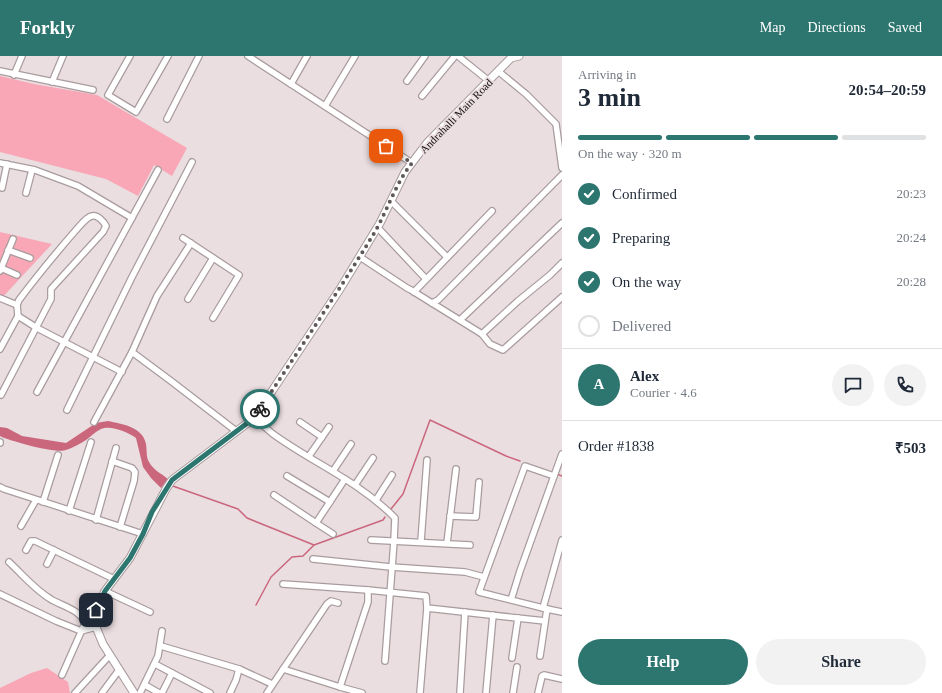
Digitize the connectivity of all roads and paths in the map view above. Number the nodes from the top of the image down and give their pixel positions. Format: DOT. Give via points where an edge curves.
graph roads {
  1 [pos="22,56"];
  2 [pos="63,56"];
  3 [pos="130,56"];
  4 [pos="168,56"];
  5 [pos="199,56"];
  6 [pos="248,56"];
  7 [pos="262,56"];
  8 [pos="308,56"];
  9 [pos="355,56"];
  10 [pos="425,56"];
  11 [pos="457,56"];
  12 [pos="517,56"];
  13 [pos="258,63"];
  14 [pos="0,71"];
  15 [pos="498,72"];
  16 [pos="14,75"];
  17 [pos="488,81"];
  18 [pos="52,82"];
  19 [pos="407,82"];
  20 [pos="291,84"];
  21 [pos="93,90"];
  22 [pos="422,96"];
  23 [pos="324,106"];
  24 [pos="167,119"];
  25 [pos="562,119"];
  26 [pos="556,124"];
  27 [pos="192,162"];
  28 [pos="0,163"];
  29 [pos="412,163"];
  30 [pos="7,164"];
  31 [pos="562,167"];
  32 [pos="32,170"];
  33 [pos="158,170"];
  34 [pos="562,176"];
  35 [pos="2,188"];
  36 [pos="26,193"];
  37 [pos="391,201"];
  38 [pos="492,212"];
  39 [pos="132,218"];
  40 [pos="562,223"];
  41 [pos="378,228"];
  42 [pos="184,238"];
  43 [pos="12,239"];
  44 [pos="191,243"];
  45 [pos="8,250"];
  46 [pos="360,257"];
  47 [pos="447,257"];
  48 [pos="30,258"];
  49 [pos="213,258"];
  50 [pos="562,263"];
  51 [pos="1,270"];
  52 [pos="17,275"];
  53 [pos="426,279"];
  54 [pos="414,292"];
  55 [pos="562,297"];
  56 [pos="0,298"];
  57 [pos="188,299"];
  58 [pos="432,303"];
  59 [pos="17,304"];
  60 [pos="18,316"];
  61 [pos="213,318"];
  62 [pos="460,320"];
  63 [pos="37,328"];
  64 [pos="482,334"];
  65 [pos="65,342"];
  66 [pos="0,349"];
  67 [pos="132,352"];
  68 [pos="93,357"];
  69 [pos="122,372"];
  70 [pos="37,392"];
  71 [pos="1,395"];
  72 [pos="67,410"];
  73 [pos="254,418"];
  74 [pos="94,422"];
  75 [pos="300,422"];
  76 [pos="329,426"];
  77 [pos="236,432"];
  78 [pos="322,437"];
  79 [pos="91,442"];
  80 [pos="351,444"];
  81 [pos="116,448"];
  82 [pos="562,454"];
  83 [pos="58,455"];
  84 [pos="309,456"];
  85 [pos="373,458"];
  86 [pos="428,460"];
  87 [pos="112,461"];
  88 [pos="456,469"];
  89 [pos="333,471"];
  90 [pos="392,475"];
  91 [pos="287,476"];
  92 [pos="554,476"];
  93 [pos="345,479"];
  94 [pos="479,482"];
  95 [pos="355,485"];
  96 [pos="0,487"];
  97 [pos="274,495"];
  98 [pos="36,500"];
  99 [pos="376,500"];
  100 [pos="43,502"];
  101 [pos="330,502"];
  102 [pos="69,511"];
  103 [pos="450,516"];
  104 [pos="96,520"];
  105 [pos="316,523"];
  106 [pos="21,526"];
  107 [pos="120,527"];
  108 [pos="143,534"];
  109 [pos="333,534"];
  110 [pos="371,540"];
  111 [pos="562,540"];
  112 [pos="394,541"];
  113 [pos="421,542"];
  114 [pos="447,543"];
  115 [pos="470,545"];
  116 [pos="26,550"];
  117 [pos="54,550"];
  118 [pos="313,559"];
  119 [pos="9,562"];
  120 [pos="47,564"];
  121 [pos="391,567"];
  122 [pos="484,577"];
  123 [pos="114,579"];
  124 [pos="283,584"];
  125 [pos="368,590"];
  126 [pos="105,591"];
  127 [pos="390,592"];
  128 [pos="0,594"];
  129 [pos="511,600"];
  130 [pos="338,603"];
  131 [pos="427,608"];
  132 [pos="545,608"];
  133 [pos="150,612"];
  134 [pos="465,612"];
  135 [pos="562,612"];
  136 [pos="493,615"];
  137 [pos="518,618"];
  138 [pos="545,621"];
  139 [pos="96,627"];
  140 [pos="81,631"];
  141 [pos="162,631"];
  142 [pos="161,646"];
  143 [pos="110,655"];
  144 [pos="540,656"];
  145 [pos="512,658"];
  146 [pos="385,662"];
  147 [pos="155,664"];
  148 [pos="517,667"];
  149 [pos="240,669"];
  150 [pos="283,669"];
  151 [pos="119,670"];
  152 [pos="172,673"];
  153 [pos="62,675"];
  154 [pos="562,679"];
  155 [pos="272,684"];
  156 [pos="145,685"];
  157 [pos="340,687"];
  158 [pos="76,693"];
  159 [pos="102,693"];
  160 [pos="134,693"];
  161 [pos="140,693"];
  162 [pos="161,693"];
  163 [pos="210,693"];
  164 [pos="230,693"];
  165 [pos="267,693"];
  166 [pos="359,693"];
  167 [pos="420,693"];
  168 [pos="460,693"];
  169 [pos="486,693"];
  170 [pos="513,693"];
  171 [pos="538,693"];
  1 -- 16 [label="street"];
  2 -- 18 [label="street"];
  3 -- 4 [label="street" via="108,95 136,112"];
  5 -- 24 [label="street"];
  6 -- 13 [label="street"];
  7 -- 13 [label="street"];
  8 -- 20 [label="street"];
  9 -- 23 [label="street"];
  10 -- 19 [label="street"];
  11 -- 17 [label="street"];
  11 -- 22 [label="street"];
  12 -- 15 [label="main road, Andrahalli Main Road"];
  13 -- 20 [label="street"];
  14 -- 16 [label="street"];
  15 -- 17 [label="main road, Andrahalli Main Road"];
  15 -- 26 [label="street" via="526,94"];
  16 -- 18 [label="street"];
  17 -- 29 [label="main road, Andrahalli Main Road" via="427,143"];
  18 -- 21 [label="street"];
  20 -- 23 [label="street"];
  23 -- 29 [label="street"];
  25 -- 26 [label="street"];
  26 -- 31 [label="street"];
  27 -- 68 [label="street"];
  28 -- 30 [label="street"];
  29 -- 37 [label="main road, Andrahalli Main Road"];
  30 -- 32 [label="street"];
  30 -- 35 [label="street"];
  32 -- 36 [label="street"];
  32 -- 39 [label="street" via="78,186"];
  33 -- 39 [label="street"];
  34 -- 58 [label="street" via="438,300"];
  37 -- 41 [label="main road, Andrahalli Main Road"];
  37 -- 47 [label="street"];
  38 -- 47 [label="street"];
  39 -- 65 [label="street"];
  40 -- 62 [label="street"];
  41 -- 46 [label="main road, Andrahalli Main Road"];
  41 -- 53 [label="street"];
  42 -- 44 [label="street"];
  43 -- 45 [label="street"];
  44 -- 49 [label="street"];
  44 -- 67 [label="street" via="157,296"];
  45 -- 48 [label="street"];
  45 -- 51 [label="street"];
  46 -- 54 [label="street"];
  46 -- 73 [label="main road, Andrahalli Main Road"];
  47 -- 53 [label="street"];
  49 -- 57 [label="street"];
  49 -- 61 [label="street" via="239,275"];
  50 -- 64 [label="street"];
  51 -- 52 [label="street"];
  53 -- 54 [label="street"];
  54 -- 58 [label="street"];
  55 -- 64 [label="street" via="503,350 490,344"];
  56 -- 59 [label="street"];
  58 -- 62 [label="street"];
  59 -- 60 [label="street"];
  59 -- 63 [label="street" via="48,262 83,223 94,216 105,223 101,235 51,289 51,299"];
  60 -- 63 [label="street"];
  60 -- 66 [label="street"];
  62 -- 64 [label="street"];
  63 -- 65 [label="street"];
  63 -- 71 [label="street"];
  65 -- 68 [label="street"];
  65 -- 70 [label="street"];
  67 -- 69 [label="street"];
  67 -- 77 [label="street"];
  68 -- 69 [label="street"];
  68 -- 72 [label="street"];
  69 -- 74 [label="street"];
  73 -- 77 [label="main road, Andrahalli Main Road"];
  73 -- 84 [label="street"];
  75 -- 78 [label="street"];
  76 -- 78 [label="street"];
  77 -- 108 [label="main road, Andrahalli Main Road" via="172,480 152,512"];
  78 -- 84 [label="street"];
  79 -- 102 [label="street"];
  80 -- 89 [label="street"];
  81 -- 87 [label="street"];
  82 -- 92 [label="street"];
  83 -- 100 [label="street"];
  84 -- 89 [label="street"];
  85 -- 95 [label="street"];
  86 -- 113 [label="street"];
  87 -- 104 [label="street"];
  87 -- 107 [label="street" via="132,468 135,472"];
  88 -- 103 [label="street"];
  89 -- 93 [label="street"];
  90 -- 99 [label="street"];
  91 -- 101 [label="street"];
  92 -- 122 [label="street" via="525,466"];
  92 -- 129 [label="street"];
  93 -- 95 [label="street"];
  93 -- 101 [label="street"];
  94 -- 103 [label="street" via="476,517"];
  95 -- 99 [label="street"];
  96 -- 98 [label="street"];
  97 -- 105 [label="street"];
  98 -- 100 [label="street"];
  98 -- 106 [label="street"];
  99 -- 112 [label="street" via="395,518"];
  100 -- 102 [label="street"];
  101 -- 105 [label="street"];
  102 -- 104 [label="street"];
  103 -- 114 [label="street"];
  104 -- 107 [label="street"];
  105 -- 109 [label="street"];
  107 -- 108 [label="street"];
  108 -- 123 [label="main road, Andrahalli Main Road" via="130,558"];
  110 -- 112 [label="street"];
  111 -- 132 [label="street"];
  112 -- 113 [label="street"];
  112 -- 121 [label="street"];
  113 -- 114 [label="street"];
  114 -- 115 [label="street"];
  116 -- 117 [label="street" via="32,541"];
  117 -- 120 [label="street"];
  117 -- 123 [label="street"];
  118 -- 121 [label="street"];
  119 -- 140 [label="street" via="37,590 83,617 85,623"];
  121 -- 122 [label="street" via="465,572"];
  121 -- 127 [label="street"];
  122 -- 129 [label="street" via="479,592"];
  123 -- 126 [label="main road, Andrahalli Main Road"];
  124 -- 125 [label="street"];
  125 -- 127 [label="street"];
  125 -- 157 [label="street" via="368,602"];
  126 -- 133 [label="street"];
  126 -- 139 [label="main road, Andrahalli Main Road" via="96,610"];
  127 -- 131 [label="street" via="426,596"];
  127 -- 146 [label="street"];
  128 -- 140 [label="street"];
  129 -- 132 [label="street"];
  130 -- 150 [label="street" via="331,601 327,604"];
  131 -- 134 [label="street"];
  131 -- 167 [label="street"];
  132 -- 135 [label="street"];
  132 -- 138 [label="street"];
  134 -- 136 [label="street"];
  134 -- 168 [label="street"];
  136 -- 137 [label="street"];
  136 -- 169 [label="street"];
  137 -- 138 [label="street"];
  137 -- 145 [label="street"];
  138 -- 144 [label="street"];
  139 -- 140 [label="street"];
  139 -- 143 [label="main road, Andrahalli Main Road"];
  140 -- 153 [label="street"];
  141 -- 142 [label="street"];
  142 -- 147 [label="street"];
  142 -- 149 [label="street"];
  143 -- 151 [label="main road, Andrahalli Main Road"];
  143 -- 158 [label="street"];
  147 -- 152 [label="street"];
  147 -- 156 [label="street"];
  148 -- 170 [label="street"];
  149 -- 155 [label="street"];
  149 -- 164 [label="street"];
  150 -- 155 [label="street"];
  150 -- 157 [label="street"];
  151 -- 159 [label="street"];
  151 -- 160 [label="main road, Andrahalli Main Road"];
  152 -- 162 [label="street"];
  152 -- 163 [label="street"];
  154 -- 171 [label="street" via="542,676"];
  155 -- 165 [label="street"];
  156 -- 161 [label="street"];
  156 -- 162 [label="street"];
  157 -- 166 [label="street"];
}
